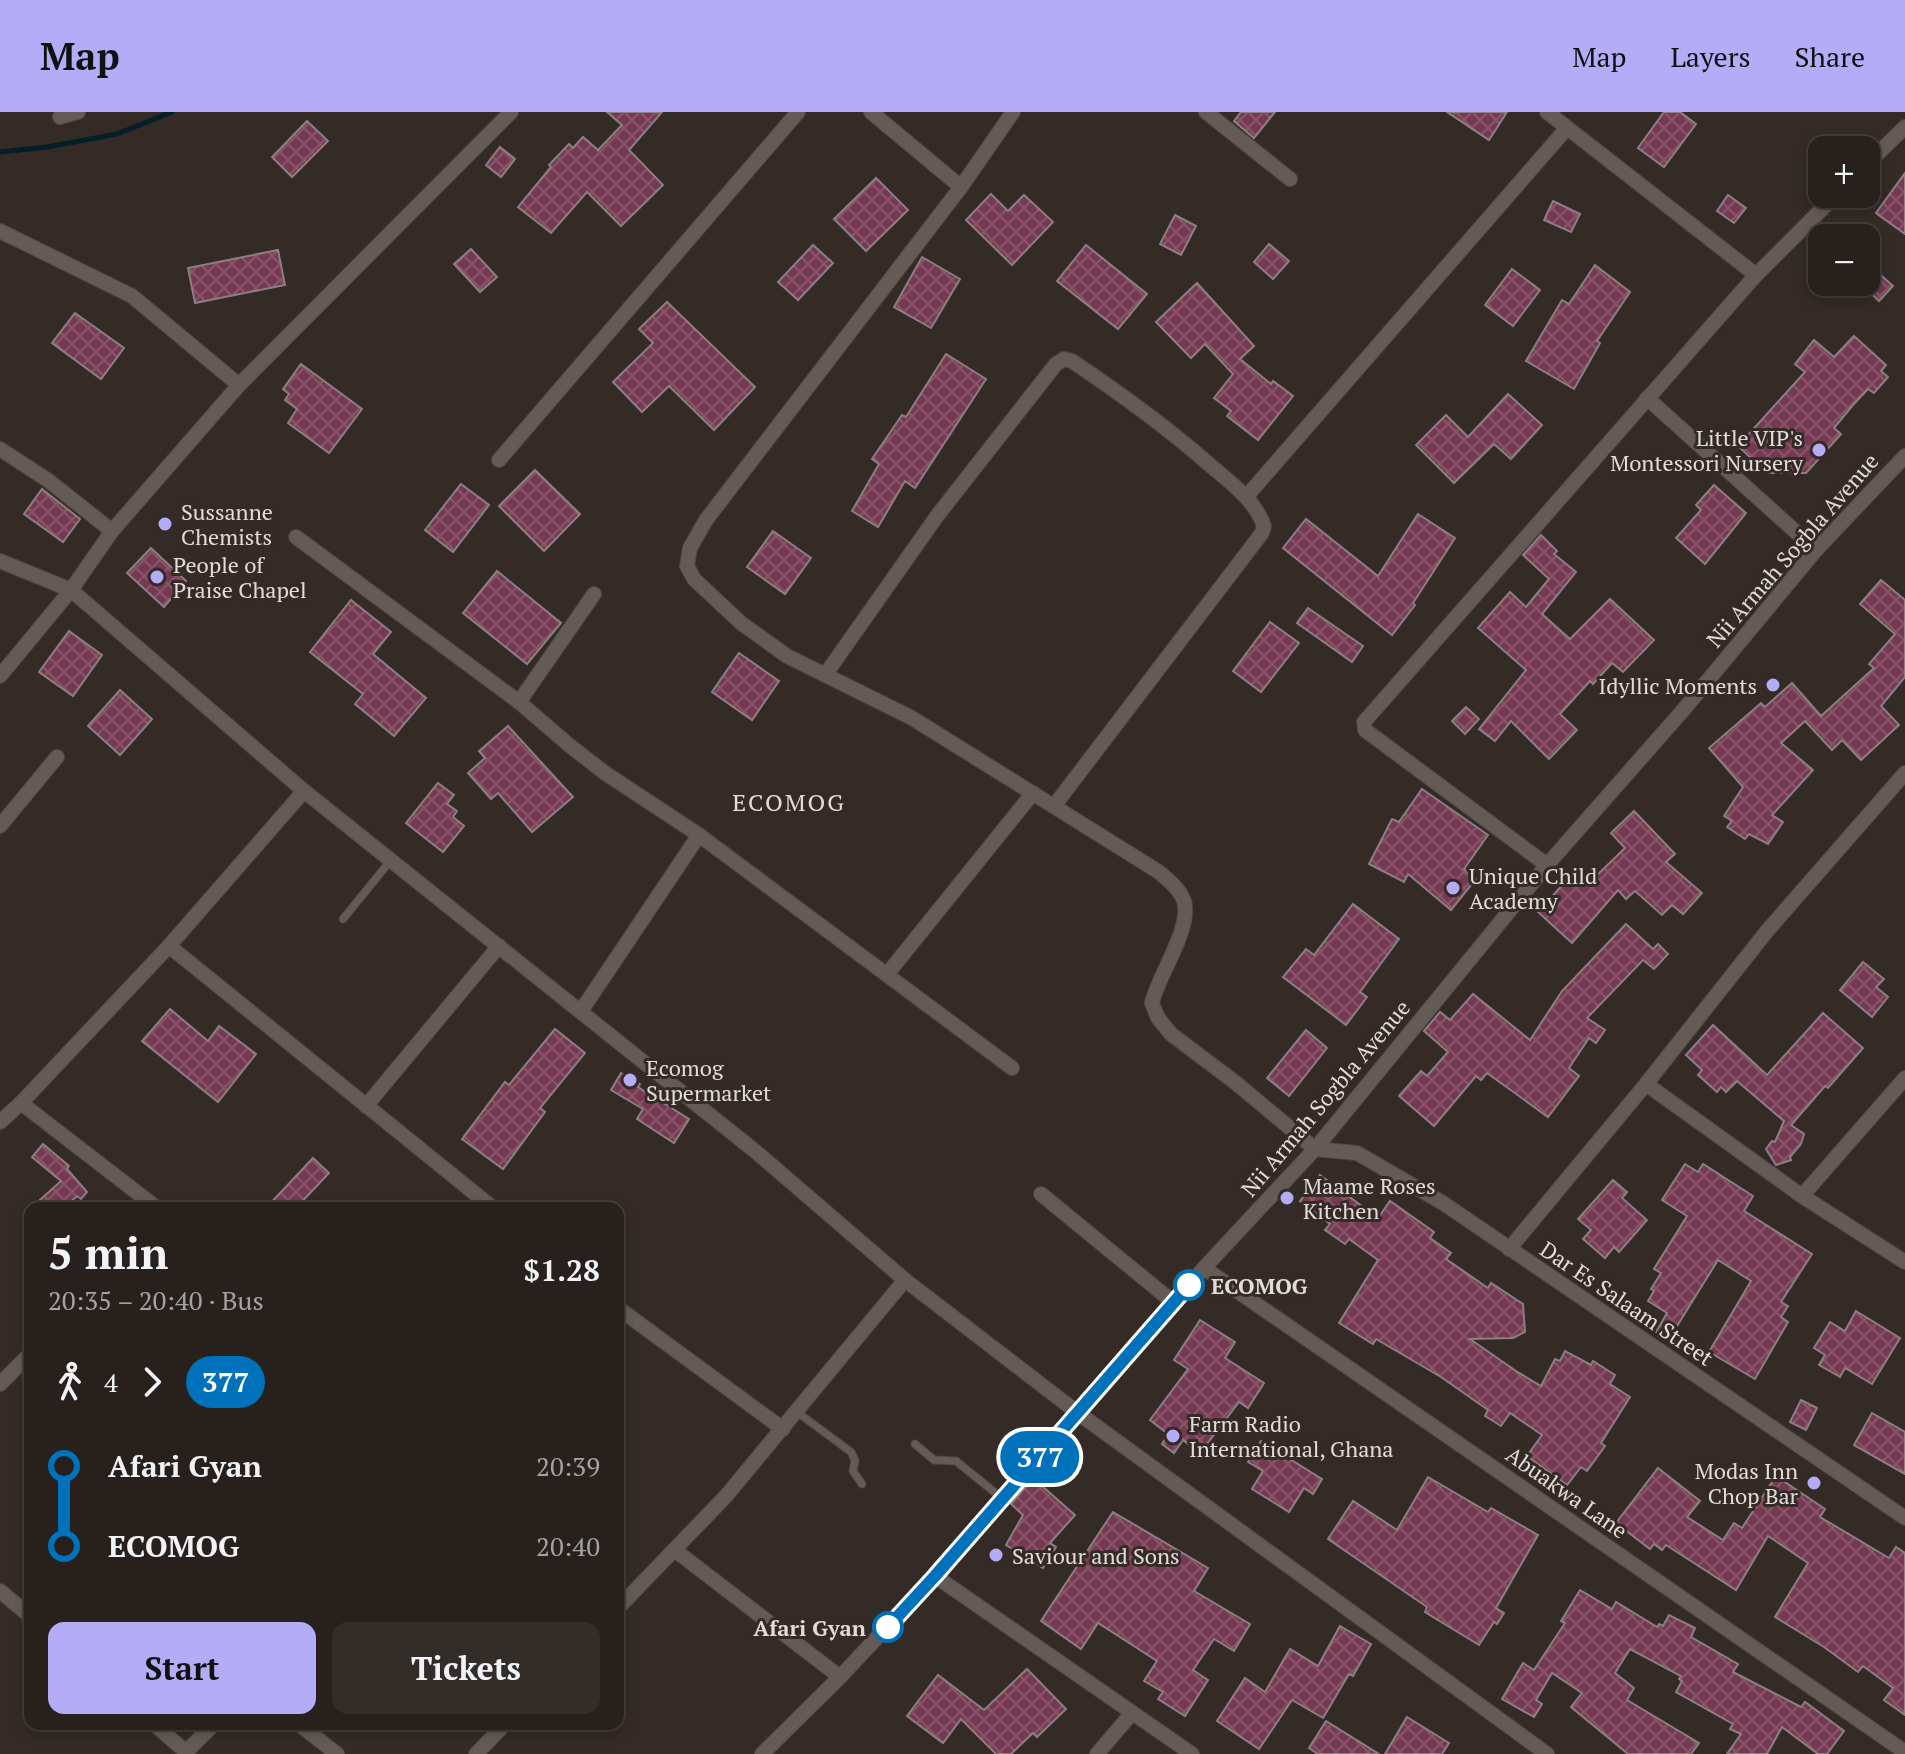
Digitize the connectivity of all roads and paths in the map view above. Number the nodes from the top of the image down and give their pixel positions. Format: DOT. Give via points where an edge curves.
graph roads {
  1 [pos="78,112"];
  2 [pos="511,112"];
  3 [pos="798,112"];
  4 [pos="871,112"];
  5 [pos="1013,112"];
  6 [pos="1206,112"];
  7 [pos="1547,112"];
  8 [pos="60,117"];
  9 [pos="1905,127"];
  10 [pos="1567,128"];
  11 [pos="1880,151"];
  12 [pos="1290,179"];
  13 [pos="961,187"];
  14 [pos="1823,208"];
  15 [pos="0,231"];
  16 [pos="1756,275"];
  17 [pos="239,385"];
  18 [pos="1647,398"];
  19 [pos="0,449"];
  20 [pos="1905,456"];
  21 [pos="499,460"];
  22 [pos="1246,497"];
  23 [pos="112,531"];
  24 [pos="296,537"];
  25 [pos="1816,550"];
  26 [pos="0,561"];
  27 [pos="71,590"];
  28 [pos="594,594"];
  29 [pos="825,675"];
  30 [pos="0,676"];
  31 [pos="519,702"];
  32 [pos="57,757"];
  33 [pos="1905,773"];
  34 [pos="304,791"];
  35 [pos="1033,793"];
  36 [pos="1054,806"];
  37 [pos="0,826"];
  38 [pos="699,835"];
  39 [pos="391,860"];
  40 [pos="1547,865"];
  41 [pos="343,919"];
  42 [pos="169,946"];
  43 [pos="499,946"];
  44 [pos="888,973"];
  45 [pos="581,1011"];
  46 [pos="1012,1068"];
  47 [pos="1905,1078"];
  48 [pos="1646,1084"];
  49 [pos="21,1103"];
  50 [pos="366,1106"];
  51 [pos="0,1122"];
  52 [pos="1315,1149"];
  53 [pos="1041,1194"];
  54 [pos="1802,1196"];
  55 [pos="149,1202"];
  56 [pos="486,1202"];
  57 [pos="1509,1249"];
  58 [pos="1905,1262"];
  59 [pos="1204,1268"];
  60 [pos="905,1280"];
  61 [pos="1174,1303"];
  62 [pos="624,1313"];
  63 [pos="24,1361"];
  64 [pos="0,1384"];
  65 [pos="797,1412"];
  66 [pos="1078,1413"];
  67 [pos="783,1429"];
  68 [pos="915,1444"];
  69 [pos="862,1484"];
  70 [pos="1003,1499"];
  71 [pos="1905,1518"];
  72 [pos="676,1551"];
  73 [pos="935,1576"];
  74 [pos="0,1591"];
  75 [pos="624,1602"];
  76 [pos="24,1611"];
  77 [pos="840,1677"];
  78 [pos="1132,1713"];
  79 [pos="160,1730"];
  80 [pos="208,1730"];
  81 [pos="307,1730"];
  82 [pos="499,1730"];
  83 [pos="1905,1752"];
  84 [pos="185,1753"];
  85 [pos="337,1754"];
  86 [pos="476,1754"];
  87 [pos="762,1754"];
  88 [pos="1097,1754"];
  89 [pos="1192,1754"];
  90 [pos="1547,1754"];
  1 -- 8 [label="street"];
  2 -- 17 [label="street"];
  3 -- 21 [label="street"];
  4 -- 13 [label="street"];
  5 -- 13 [label="street"];
  6 -- 12 [label="street"];
  7 -- 10 [label="street"];
  9 -- 11 [label="street"];
  10 -- 16 [label="street"];
  10 -- 22 [label="street"];
  13 -- 29 [label="street" via="706,520 690,548 687,566 711,596 787,656"];
  14 -- 16 [label="street"];
  15 -- 17 [label="street" via="132,296"];
  16 -- 18 [label="street"];
  17 -- 23 [label="street"];
  18 -- 25 [label="street"];
  18 -- 40 [label="street" via="1364,722 1365,730"];
  19 -- 23 [label="street"];
  20 -- 25 [label="street, Nii Armah Sogbla Avenue"];
  22 -- 29 [label="street" via="1140,407 1064,359 937,516"];
  22 -- 36 [label="street" via="1261,518 1262,533"];
  23 -- 27 [label="street"];
  24 -- 31 [label="street"];
  25 -- 40 [label="street, Nii Armah Sogbla Avenue"];
  26 -- 27 [label="street"];
  27 -- 30 [label="street"];
  27 -- 34 [label="street"];
  28 -- 31 [label="street"];
  29 -- 35 [label="street" via="912,718"];
  31 -- 38 [label="street" via="605,773"];
  32 -- 37 [label="street"];
  33 -- 48 [label="street" via="1767,931"];
  34 -- 39 [label="street"];
  34 -- 42 [label="street"];
  35 -- 36 [label="street"];
  35 -- 44 [label="street"];
  36 -- 52 [label="street" via="1135,855 1177,888 1184,920 1155,990 1152,1003 1158,1018"];
  38 -- 44 [label="street"];
  38 -- 45 [label="street"];
  39 -- 41 [label="lane"];
  39 -- 43 [label="street"];
  40 -- 52 [label="street, Nii Armah Sogbla Avenue"];
  42 -- 49 [label="street"];
  42 -- 50 [label="street"];
  43 -- 45 [label="street"];
  43 -- 50 [label="street"];
  44 -- 46 [label="street"];
  45 -- 60 [label="street"];
  47 -- 54 [label="street"];
  48 -- 54 [label="street"];
  48 -- 57 [label="street"];
  49 -- 51 [label="street"];
  49 -- 55 [label="street"];
  50 -- 56 [label="street"];
  52 -- 57 [label="street, Dar Es Salaam Street" via="1357,1153 1383,1166"];
  52 -- 59 [label="street, Nii Armah Sogbla Avenue"];
  53 -- 61 [label="street"];
  54 -- 58 [label="street"];
  57 -- 71 [label="street, Dar Es Salaam Street"];
  59 -- 61 [label="street, Nii Armah Sogbla Avenue"];
  59 -- 83 [label="street, Abuakwa Lane"];
  60 -- 65 [label="street"];
  60 -- 66 [label="street"];
  61 -- 66 [label="street, Nii Armah Sogbla Avenue"];
  62 -- 67 [label="street"];
  63 -- 64 [label="street"];
  65 -- 67 [label="street"];
  65 -- 69 [label="lane" via="851,1452 853,1471"];
  66 -- 70 [label="street, Nii Armah Sogbla Avenue"];
  66 -- 90 [label="street"];
  67 -- 72 [label="street"];
  68 -- 70 [label="lane" via="934,1460 956,1461"];
  70 -- 73 [label="street, Nii Armah Sogbla Avenue"];
  72 -- 75 [label="street"];
  72 -- 77 [label="street"];
  73 -- 77 [label="street, Nii Armah Sogbla Avenue"];
  73 -- 78 [label="street"];
  74 -- 76 [label="street"];
  77 -- 87 [label="street, Nii Armah Sogbla Avenue"];
  78 -- 88 [label="street"];
  78 -- 89 [label="street"];
  79 -- 84 [label="street"];
  80 -- 84 [label="street"];
  81 -- 85 [label="street"];
  82 -- 86 [label="street"];
}
